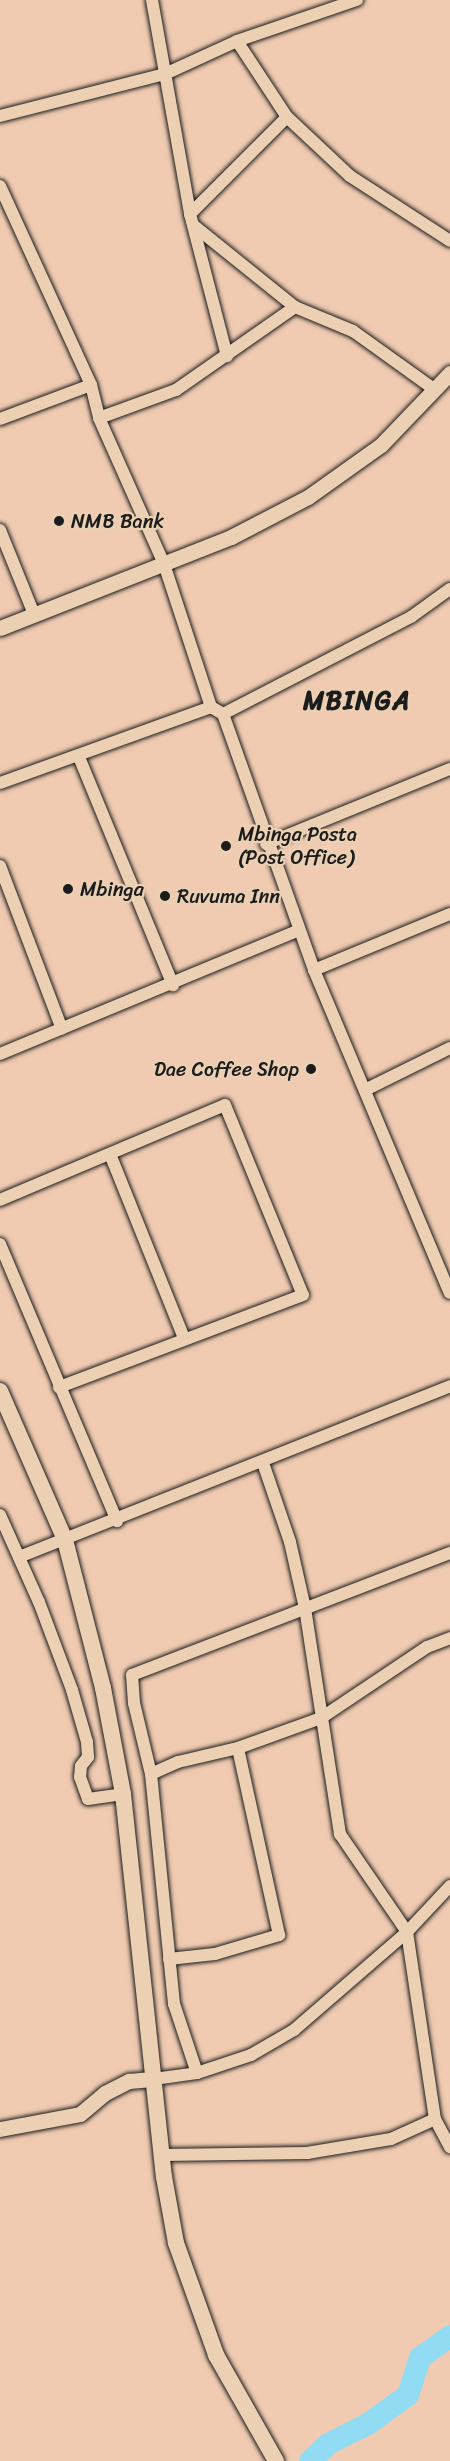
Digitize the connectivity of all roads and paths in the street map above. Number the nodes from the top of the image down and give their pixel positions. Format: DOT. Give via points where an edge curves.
graph roads {
  1 [pos="152,0"];
  2 [pos="357,0"];
  3 [pos="330,3"];
  4 [pos="237,41"];
  5 [pos="165,74"];
  6 [pos="0,116"];
  7 [pos="287,117"];
  8 [pos="0,186"];
  9 [pos="191,219"];
  10 [pos="450,241"];
  11 [pos="295,307"];
  12 [pos="227,356"];
  13 [pos="450,373"];
  14 [pos="91,385"];
  15 [pos="435,390"];
  16 [pos="99,418"];
  17 [pos="0,419"];
  18 [pos="0,530"];
  19 [pos="164,564"];
  20 [pos="450,589"];
  21 [pos="34,614"];
  22 [pos="0,628"];
  23 [pos="211,707"];
  24 [pos="223,714"];
  25 [pos="79,758"];
  26 [pos="450,769"];
  27 [pos="0,783"];
  28 [pos="267,844"];
  29 [pos="0,866"];
  30 [pos="450,914"];
  31 [pos="299,930"];
  32 [pos="314,970"];
  33 [pos="173,985"];
  34 [pos="62,1029"];
  35 [pos="450,1048"];
  36 [pos="0,1054"];
  37 [pos="365,1090"];
  38 [pos="110,1154"];
  39 [pos="0,1200"];
  40 [pos="0,1244"];
  41 [pos="450,1293"];
  42 [pos="184,1338"];
  43 [pos="450,1386"];
  44 [pos="58,1387"];
  45 [pos="0,1391"];
  46 [pos="263,1463"];
  47 [pos="0,1515"];
  48 [pos="117,1521"];
  49 [pos="65,1540"];
  50 [pos="450,1553"];
  51 [pos="19,1557"];
  52 [pos="305,1608"];
  53 [pos="450,1638"];
  54 [pos="321,1718"];
  55 [pos="238,1748"];
  56 [pos="151,1774"];
  57 [pos="123,1794"];
  58 [pos="450,1886"];
  59 [pos="407,1932"];
  60 [pos="169,1959"];
  61 [pos="197,2073"];
  62 [pos="154,2079"];
  63 [pos="435,2119"];
  64 [pos="0,2129"];
  65 [pos="450,2147"];
  66 [pos="162,2156"];
  67 [pos="276,2461"];
  1 -- 5 [label="street"];
  2 -- 3 [label="street"];
  3 -- 4 [label="street"];
  4 -- 5 [label="street"];
  4 -- 7 [label="street"];
  5 -- 6 [label="street"];
  5 -- 9 [label="street"];
  7 -- 9 [label="street"];
  7 -- 10 [label="street" via="350,176"];
  8 -- 14 [label="street"];
  9 -- 11 [label="street"];
  9 -- 12 [label="street"];
  11 -- 12 [label="street"];
  11 -- 15 [label="street" via="353,331"];
  12 -- 16 [label="street" via="176,390"];
  13 -- 15 [label="street"];
  14 -- 16 [label="street"];
  14 -- 17 [label="street"];
  15 -- 19 [label="street" via="381,445 308,497 231,537"];
  16 -- 19 [label="street"];
  18 -- 21 [label="street"];
  19 -- 21 [label="street"];
  19 -- 23 [label="street"];
  20 -- 24 [label="street" via="411,617"];
  21 -- 22 [label="street"];
  23 -- 24 [label="street"];
  23 -- 25 [label="street"];
  24 -- 28 [label="street"];
  25 -- 27 [label="street"];
  25 -- 33 [label="street"];
  26 -- 28 [label="street"];
  28 -- 31 [label="street"];
  29 -- 34 [label="street"];
  30 -- 32 [label="street"];
  31 -- 32 [label="street"];
  31 -- 33 [label="street"];
  32 -- 37 [label="street"];
  33 -- 34 [label="street"];
  34 -- 36 [label="street"];
  35 -- 37 [label="street"];
  37 -- 41 [label="street"];
  38 -- 39 [label="street"];
  38 -- 42 [label="street"];
  38 -- 42 [label="street" via="225,1105 303,1295"];
  40 -- 44 [label="street"];
  42 -- 44 [label="street"];
  43 -- 46 [label="street"];
  44 -- 48 [label="street"];
  45 -- 49 [label="main road"];
  46 -- 48 [label="street"];
  46 -- 52 [label="street" via="290,1542"];
  47 -- 51 [label="street"];
  48 -- 49 [label="street"];
  49 -- 51 [label="street"];
  49 -- 57 [label="main road" via="103,1688"];
  50 -- 52 [label="street"];
  51 -- 57 [label="street" via="72,1690 87,1742 88,1757 81,1766 80,1777 88,1799"];
  52 -- 54 [label="street"];
  52 -- 56 [label="street" via="132,1676 134,1703"];
  53 -- 54 [label="street" via="427,1647"];
  54 -- 55 [label="street"];
  54 -- 59 [label="street" via="340,1834"];
  55 -- 56 [label="street" via="178,1762"];
  55 -- 60 [label="street" via="279,1935 215,1954"];
  56 -- 60 [label="street"];
  57 -- 62 [label="main road"];
  58 -- 59 [label="street"];
  59 -- 61 [label="street" via="294,2030 251,2055"];
  59 -- 63 [label="street"];
  60 -- 61 [label="street" via="174,2004"];
  61 -- 62 [label="street"];
  62 -- 64 [label="street" via="121,2085 80,2114"];
  62 -- 66 [label="main road"];
  63 -- 65 [label="street"];
  63 -- 66 [label="street" via="391,2139 307,2154"];
  66 -- 67 [label="main road" via="176,2243 195,2304 216,2355"];
}
